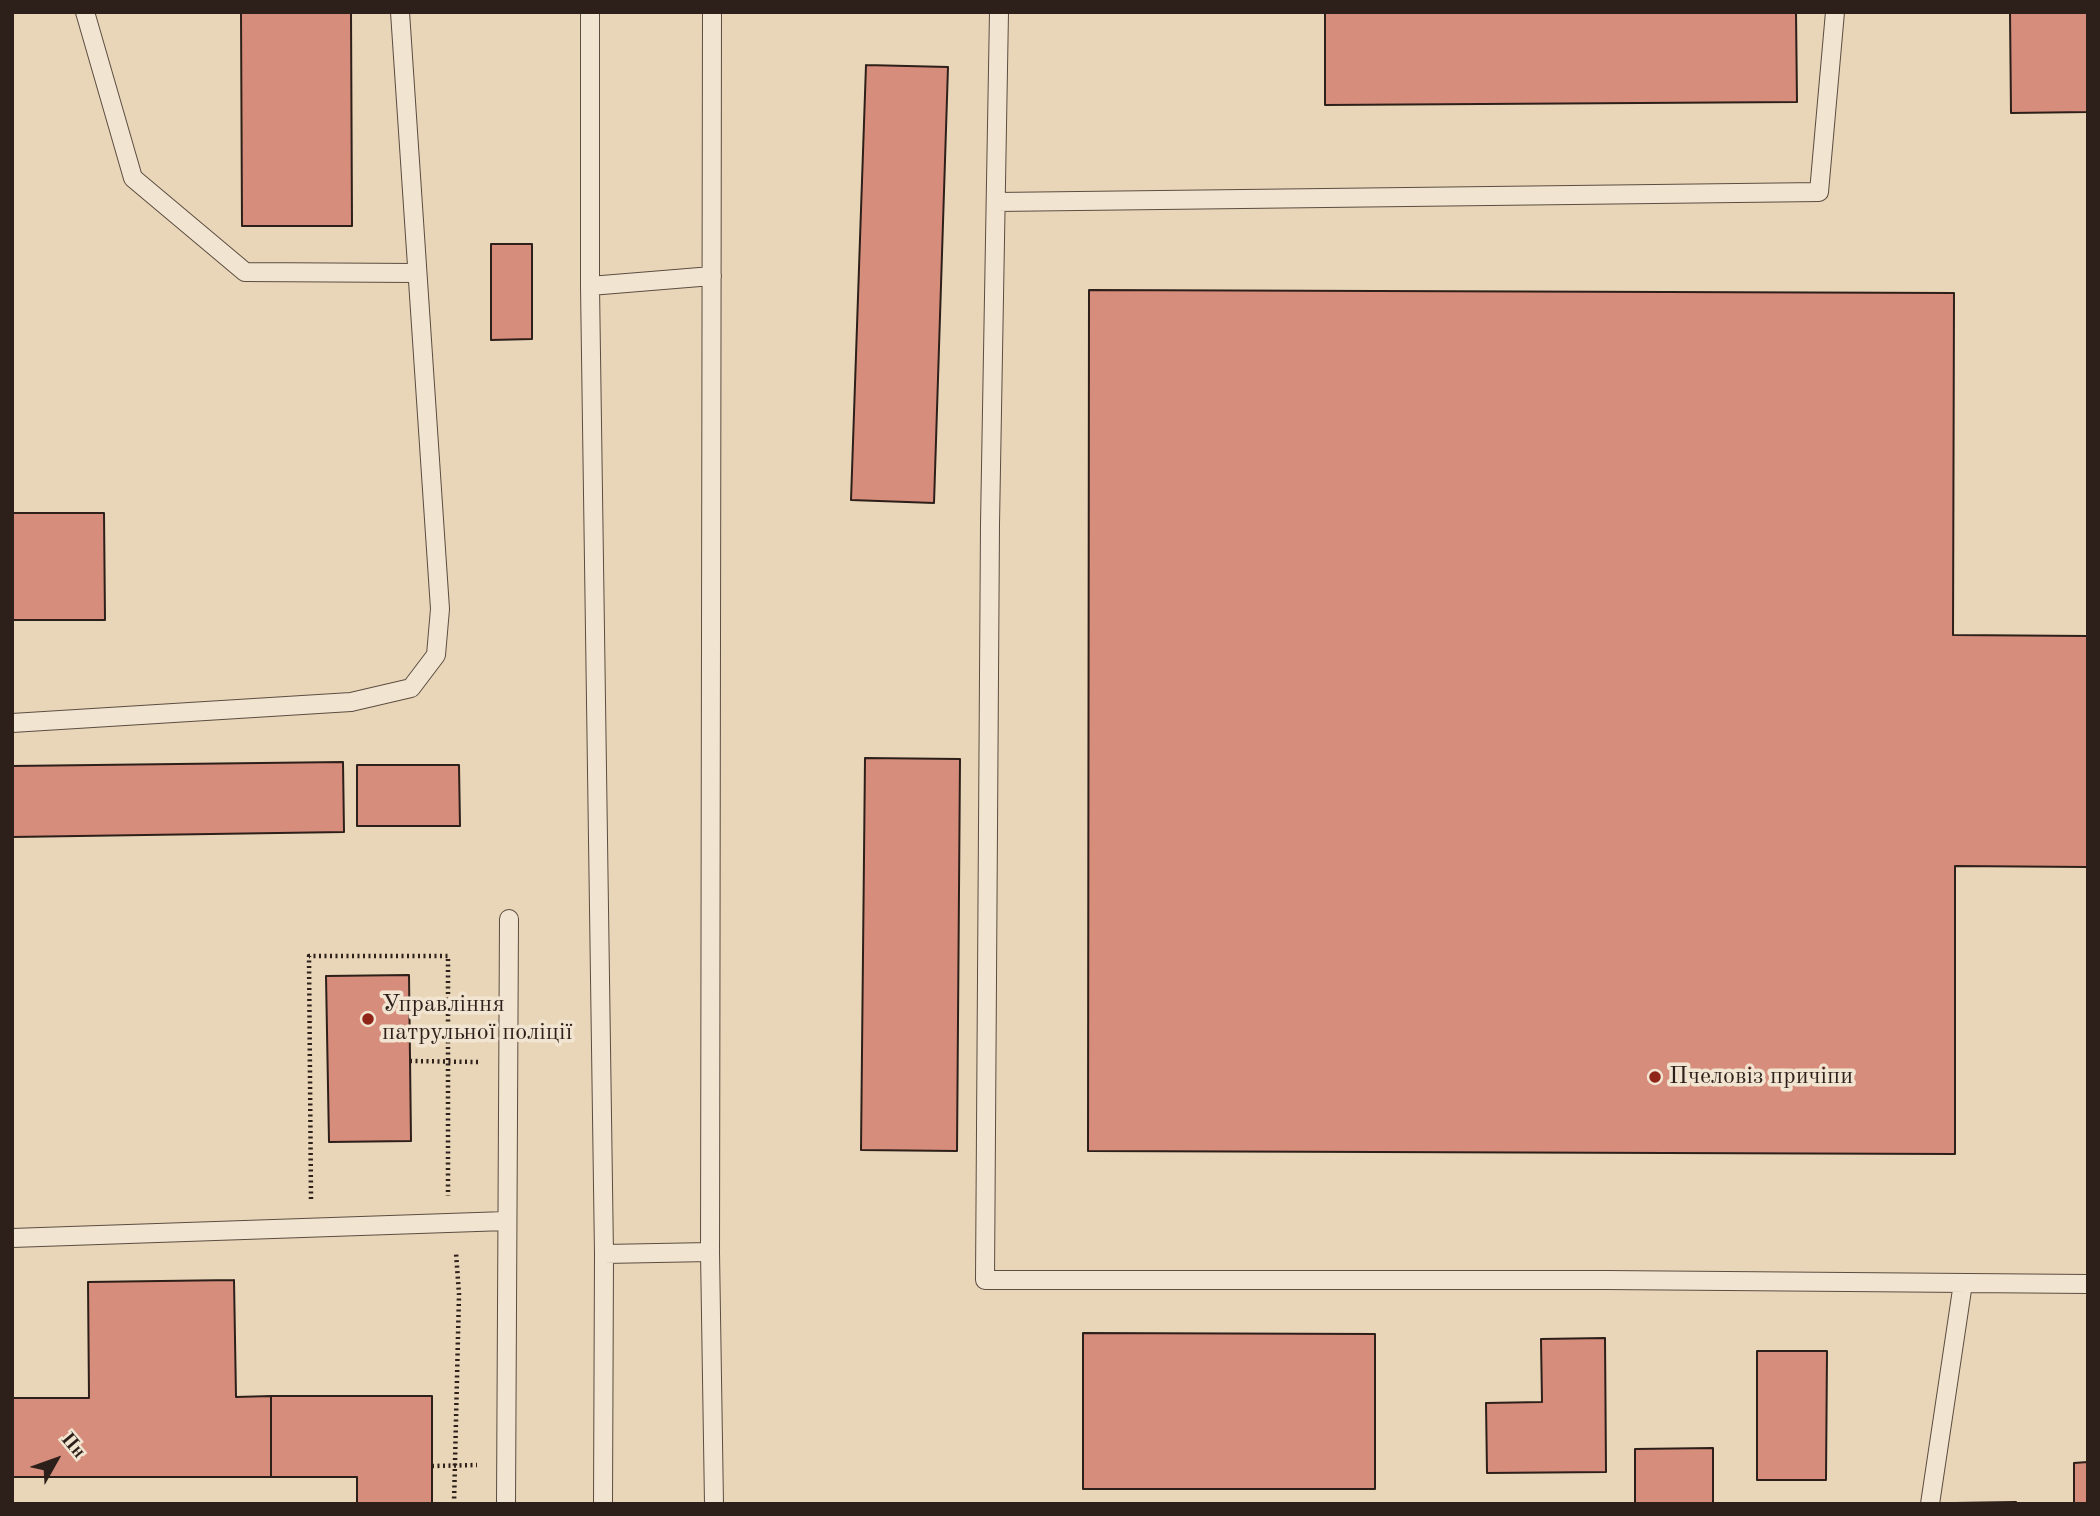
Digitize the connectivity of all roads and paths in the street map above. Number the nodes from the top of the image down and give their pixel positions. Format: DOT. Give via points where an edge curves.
graph roads {
  1 [pos="85,12"];
  2 [pos="400,12"];
  3 [pos="590,12"];
  4 [pos="712,12"];
  5 [pos="999,12"];
  6 [pos="1835,12"];
  7 [pos="996,202"];
  8 [pos="417,273"];
  9 [pos="712,276"];
  10 [pos="590,286"];
  11 [pos="12,723"];
  12 [pos="509,919"];
  13 [pos="410,1061"];
  14 [pos="507,1061"];
  15 [pos="448,1062"];
  16 [pos="506,1221"];
  17 [pos="454,1223"];
  18 [pos="311,1228"];
  19 [pos="12,1238"];
  20 [pos="710,1252"];
  21 [pos="604,1254"];
  22 [pos="1963,1283"];
  23 [pos="2088,1284"];
  24 [pos="455,1465"];
  25 [pos="506,1465"];
  26 [pos="432,1466"];
  27 [pos="454,1504"];
  28 [pos="506,1504"];
  29 [pos="603,1504"];
  30 [pos="714,1504"];
  31 [pos="1930,1504"];
  1 -- 8 [label="lane" via="133,178 245,272"];
  2 -- 8 [label="lane"];
  3 -- 10 [label="lane"];
  4 -- 9 [label="lane"];
  5 -- 7 [label="lane"];
  6 -- 7 [label="lane" via="1819,192"];
  7 -- 22 [label="lane" via="985,1280"];
  8 -- 11 [label="lane" via="440,609 436,655 411,688 351,702"];
  9 -- 10 [label="lane"];
  9 -- 20 [label="lane"];
  10 -- 21 [label="lane"];
  12 -- 14 [label="lane"];
  13 -- 15 [label="path"];
  14 -- 15 [label="path"];
  14 -- 16 [label="lane"];
  15 -- 17 [label="path" via="448,1198"];
  15 -- 18 [label="path" via="448,956 309,956"];
  16 -- 17 [label="lane"];
  16 -- 25 [label="lane"];
  17 -- 18 [label="lane"];
  17 -- 24 [label="path" via="459,1294"];
  18 -- 19 [label="lane"];
  20 -- 21 [label="lane"];
  20 -- 30 [label="lane"];
  21 -- 29 [label="lane"];
  22 -- 23 [label="lane"];
  22 -- 31 [label="lane"];
  24 -- 25 [label="path"];
  24 -- 26 [label="path"];
  24 -- 27 [label="path"];
  25 -- 28 [label="lane"];
}
